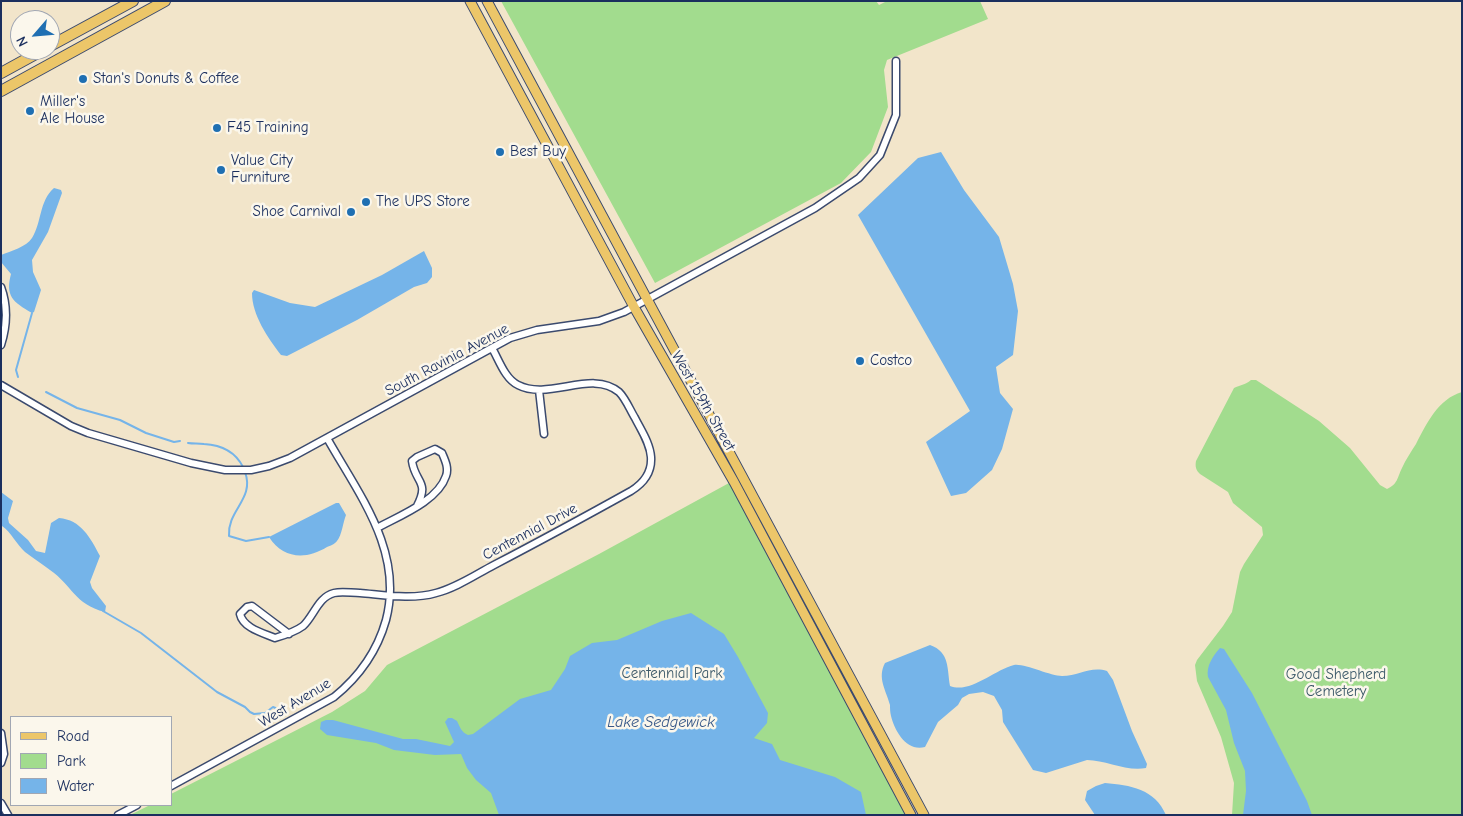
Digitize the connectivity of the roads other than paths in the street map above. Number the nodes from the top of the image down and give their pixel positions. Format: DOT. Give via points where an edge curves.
graph roads {
  1 [pos="133,1"];
  2 [pos="165,1"];
  3 [pos="470,1"];
  4 [pos="486,1"];
  5 [pos="60,41"];
  6 [pos="24,60"];
  7 [pos="896,61"];
  8 [pos="1,72"];
  9 [pos="1,91"];
  10 [pos="1,287"];
  11 [pos="648,299"];
  12 [pos="634,307"];
  13 [pos="1,345"];
  14 [pos="492,348"];
  15 [pos="1,385"];
  16 [pos="540,390"];
  17 [pos="544,434"];
  18 [pos="328,438"];
  19 [pos="417,506"];
  20 [pos="377,528"];
  21 [pos="391,595"];
  22 [pos="289,634"];
  23 [pos="1,733"];
  24 [pos="1,763"];
  25 [pos="172,785"];
  26 [pos="1,803"];
  27 [pos="135,806"];
  28 [pos="8,815"];
  29 [pos="118,815"];
  30 [pos="911,815"];
  31 [pos="924,815"];
  1 -- 5 [label="highway"];
  2 -- 9 [label="highway"];
  3 -- 12 [label="main road, West 159th Street"];
  4 -- 11 [label="main road, West 159th Street"];
  6 -- 8 [label="highway"];
  7 -- 11 [label="street, South Ravinia Avenue" via="896,115 880,155 859,178 815,208"];
  10 -- 13 [label="street" via="6,321"];
  11 -- 12 [label="street, South Ravinia Avenue"];
  11 -- 31 [label="main road, West 159th Street"];
  12 -- 14 [label="street, South Ravinia Avenue" via="599,321 537,330 510,338"];
  12 -- 30 [label="main road, West 159th Street" via="734,482"];
  14 -- 16 [label="street" via="510,379 517,385"];
  14 -- 18 [label="street, South Ravinia Avenue"];
  15 -- 18 [label="street, South Ravinia Avenue" via="88,433 225,470 269,466"];
  16 -- 17 [label="street"];
  16 -- 21 [label="street, Centennial Drive" via="599,384 618,392 625,399 651,451 652,463 640,486 450,588 422,596"];
  18 -- 20 [label="street, West Avenue"];
  19 -- 19 [label="street" via="436,493 446,476 446,462 442,453 435,449 412,461 423,489"];
  19 -- 20 [label="street"];
  20 -- 21 [label="street, West Avenue" via="388,564"];
  21 -- 22 [label="street, Centennial Drive" via="343,592 325,597 304,625"];
  21 -- 25 [label="street, West Avenue" via="382,636 364,668 348,686 320,705"];
  22 -- 22 [label="street" via="252,606 240,614 249,626 275,638"];
  23 -- 24 [label="street" via="4,754"];
  26 -- 28 [label="street"];
  27 -- 29 [label="street"];
}
